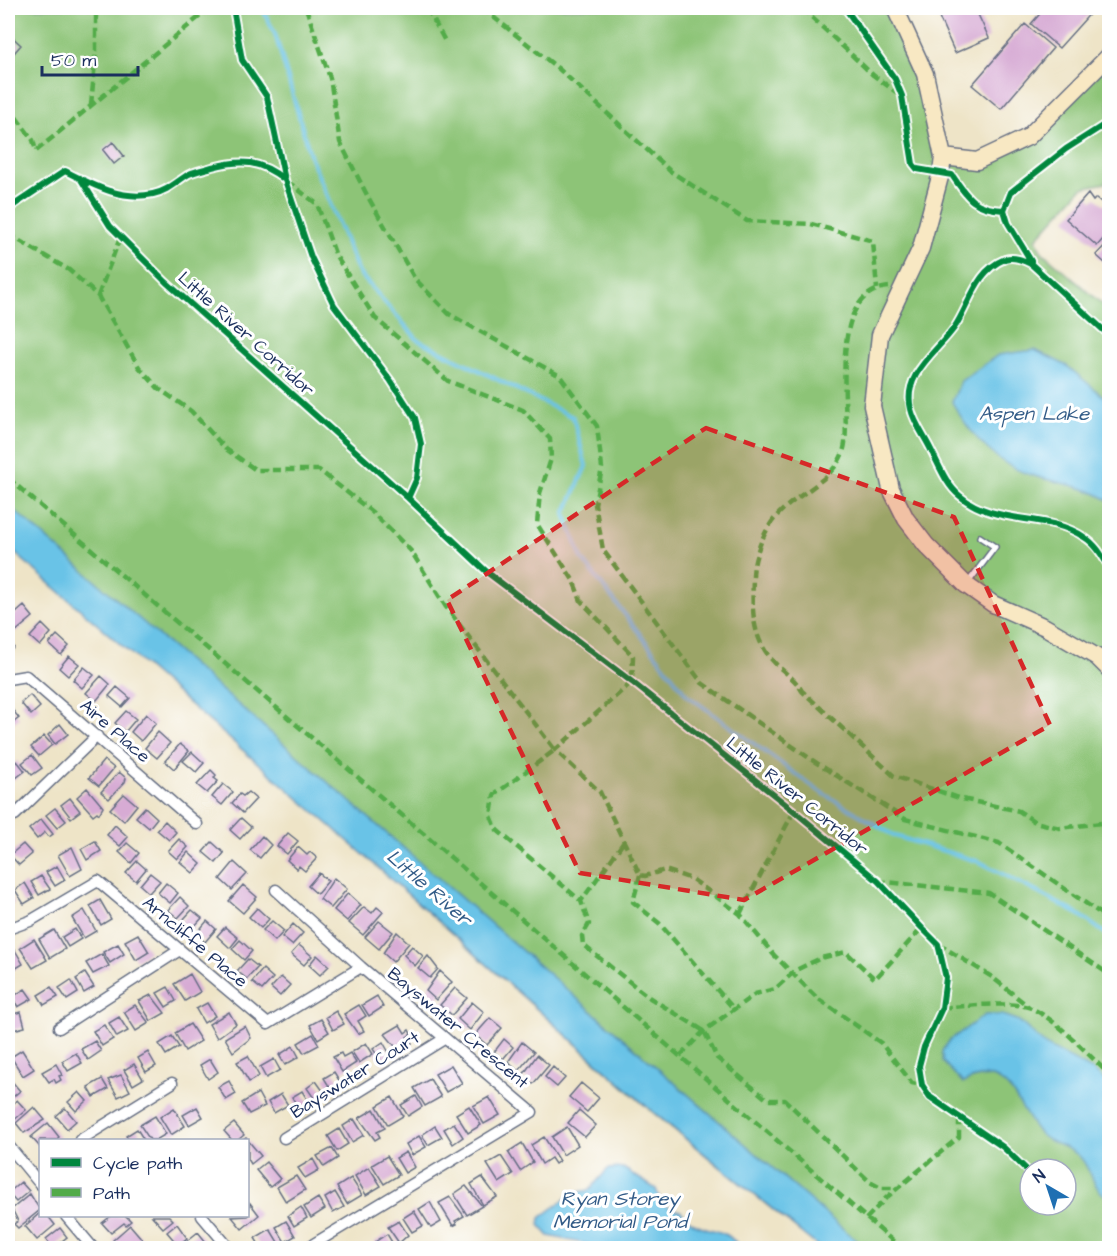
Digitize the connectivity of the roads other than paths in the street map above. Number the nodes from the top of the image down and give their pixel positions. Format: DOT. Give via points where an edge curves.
graph roads {
  1 [pos="895,8"];
  2 [pos="1110,55"];
  3 [pos="943,157"];
  4 [pos="980,537"];
  5 [pos="966,585"];
  6 [pos="1110,670"];
  7 [pos="8,680"];
  8 [pos="97,736"];
  9 [pos="15,815"];
  10 [pos="197,824"];
  11 [pos="276,890"];
  12 [pos="8,929"];
  13 [pos="178,951"];
  14 [pos="361,967"];
  15 [pos="59,1028"];
  16 [pos="444,1039"];
  17 [pos="172,1083"];
  18 [pos="284,1138"];
  19 [pos="82,1139"];
  20 [pos="8,1145"];
  21 [pos="38,1176"];
  22 [pos="68,1217"];
  23 [pos="204,1217"];
  24 [pos="93,1248"];
  25 [pos="229,1248"];
  26 [pos="307,1248"];
  1 -- 3 [label="street" via="925,74"];
  2 -- 3 [label="street" via="1028,137 977,161"];
  3 -- 5 [label="street" via="921,248 880,335 872,406 891,489 906,519 939,560"];
  4 -- 5 [label="lane" via="995,547"];
  5 -- 6 [label="street" via="993,604 1045,627 1097,657"];
  7 -- 8 [label="street, Aire Place" via="26,676"];
  8 -- 9 [label="street"];
  8 -- 10 [label="street, Aire Place"];
  11 -- 14 [label="street, Bayswater Crescent"];
  12 -- 13 [label="street, Arncliffe Place" via="30,921 98,881"];
  13 -- 14 [label="street, Arncliffe Place" via="268,1024"];
  13 -- 15 [label="street"];
  14 -- 16 [label="street, Bayswater Crescent"];
  16 -- 18 [label="street, Bayswater Court"];
  16 -- 26 [label="street, Bayswater Crescent" via="532,1112"];
  17 -- 19 [label="street"];
  20 -- 21 [label="street"];
  22 -- 24 [label="street"];
  23 -- 25 [label="street"];
}
